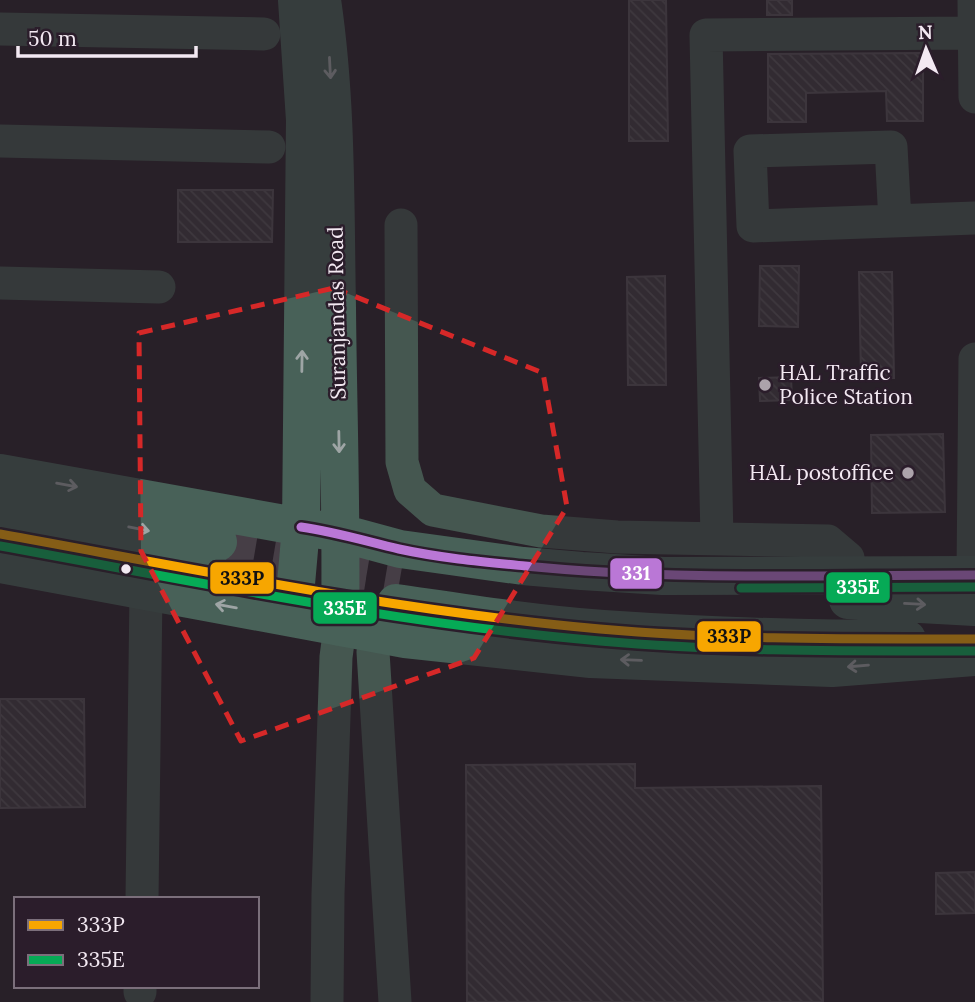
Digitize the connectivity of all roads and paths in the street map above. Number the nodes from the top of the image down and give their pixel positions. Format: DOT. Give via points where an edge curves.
graph roads {
  1 [pos="296,0"];
  2 [pos="322,0"];
  3 [pos="974,0"];
  4 [pos="0,29"];
  5 [pos="974,33"];
  6 [pos="264,34"];
  7 [pos="975,97"];
  8 [pos="0,141"];
  9 [pos="269,147"];
  10 [pos="975,218"];
  11 [pos="895,221"];
  12 [pos="401,225"];
  13 [pos="0,283"];
  14 [pos="159,287"];
  15 [pos="975,359"];
  16 [pos="0,473"];
  17 [pos="0,502"];
  18 [pos="301,527"];
  19 [pos="341,533"];
  20 [pos="0,534"];
  21 [pos="717,538"];
  22 [pos="0,564"];
  23 [pos="851,576"];
  24 [pos="974,586"];
  25 [pos="146,591"];
  26 [pos="392,603"];
  27 [pos="293,618"];
  28 [pos="340,627"];
  29 [pos="975,639"];
  30 [pos="975,657"];
  31 [pos="142,897"];
  32 [pos="327,1002"];
  33 [pos="395,1002"];
  18 -- 1 [label="main road, Suranjandas Road, one-way" via="304,120"];
  2 -- 19 [label="main road, Suranjandas Road, one-way" via="334,136"];
  3 -- 5 [label="street"];
  4 -- 6 [label="street"];
  5 -- 7 [label="street"];
  5 -- 21 [label="street" via="706,35"];
  8 -- 9 [label="street"];
  10 -- 11 [label="street"];
  11 -- 11 [label="street" via="753,226 750,151 891,147"];
  12 -- 21 [label="street" via="402,462 410,490 433,510 541,531"];
  13 -- 14 [label="street"];
  15 -- 24 [label="street"];
  16 -- 18 [label="main road, one-way"];
  17 -- 20 [label="main road, one-way" via="216,557"];
  18 -- 19 [label="main road"];
  18 -- 27 [label="main road, Suranjandas Road"];
  19 -- 23 [label="main road" via="400,549 582,571"];
  19 -- 28 [label="main road, Suranjandas Road"];
  21 -- 23 [label="street" via="828,541 848,558"];
  22 -- 25 [label="main road"];
  23 -- 24 [label="main road"];
  26 -- 24 [label="main road, one-way" via="487,585 602,596 855,600"];
  27 -- 25 [label="main road, one-way"];
  25 -- 31 [label="street"];
  26 -- 28 [label="main road"];
  26 -- 29 [label="main road" via="601,629"];
  30 -- 26 [label="main road, one-way" via="832,668 592,659"];
  26 -- 33 [label="street" via="373,652"];
  27 -- 28 [label="main road"];
  28 -- 32 [label="street"];
}
